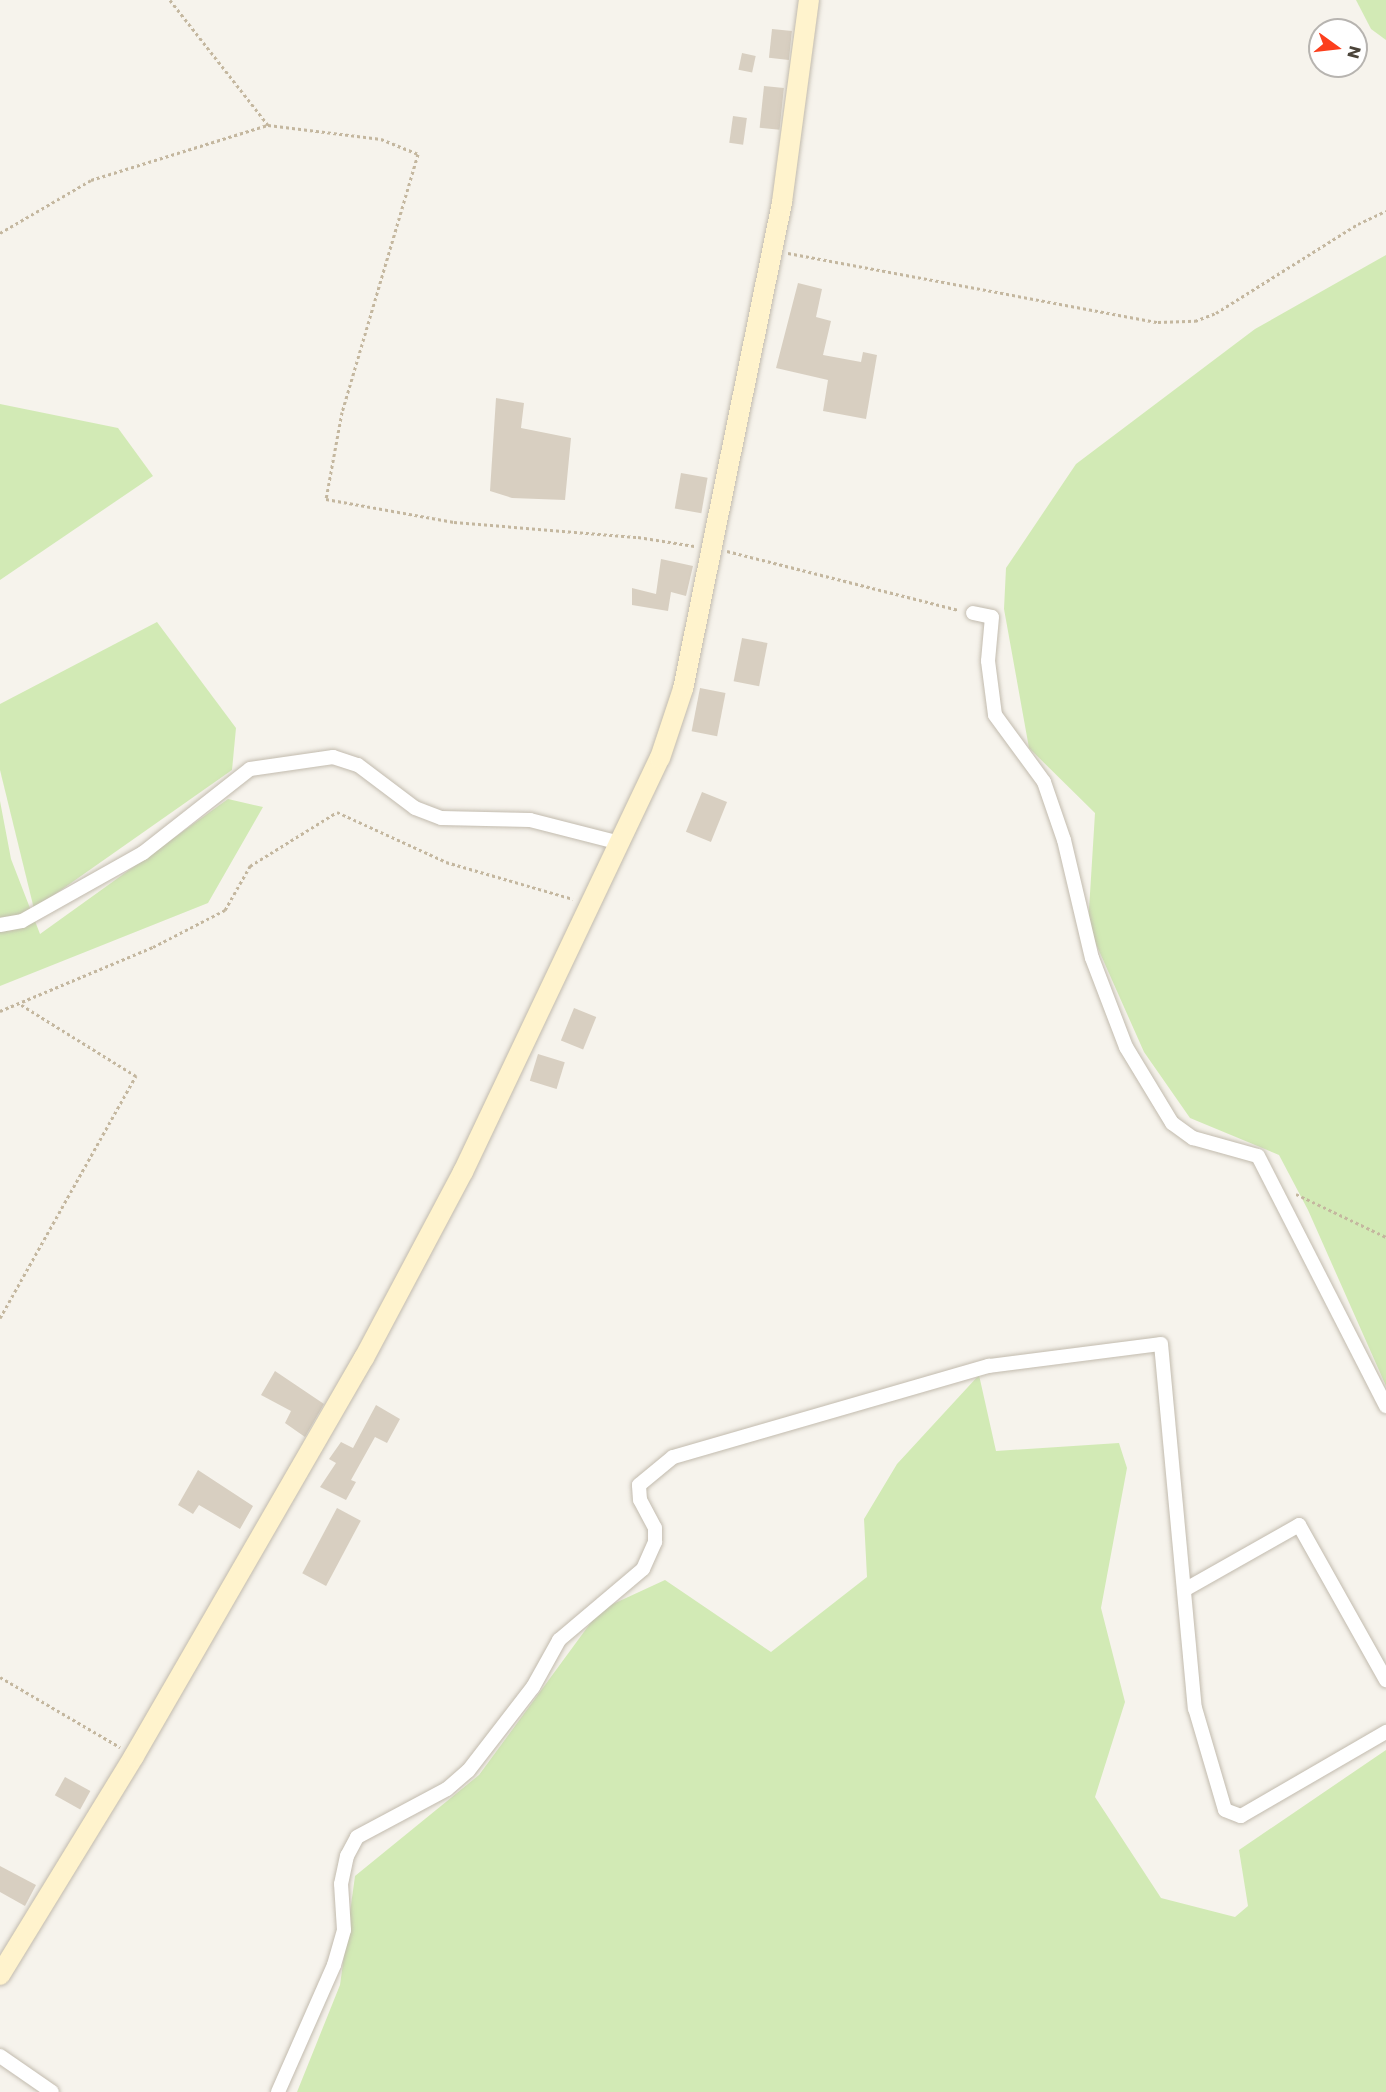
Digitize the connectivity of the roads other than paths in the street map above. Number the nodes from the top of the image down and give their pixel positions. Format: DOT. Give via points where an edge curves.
graph roads {
  1 [pos="808,0"];
  2 [pos="973,613"];
  3 [pos="620,843"];
  4 [pos="0,926"];
  5 [pos="1386,1406"];
  6 [pos="1186,1589"];
  7 [pos="1386,1680"];
  8 [pos="1386,1732"];
  9 [pos="0,1975"];
  10 [pos="0,2056"];
  11 [pos="52,2092"];
  12 [pos="278,2092"];
  1 -- 3 [label="street" via="793,144 683,689 660,758"];
  2 -- 5 [label="street" via="992,617 988,661 995,715 1044,782 1064,840 1092,958 1126,1047 1172,1123 1193,1138 1258,1156"];
  3 -- 4 [label="street" via="530,820 441,818 414,808 358,765 333,757 250,769 143,853 22,921"];
  3 -- 9 [label="street" via="463,1172 370,1348 134,1756"];
  6 -- 7 [label="street" via="1299,1525"];
  6 -- 8 [label="street" via="1195,1708 1225,1810 1241,1816"];
  6 -- 12 [label="street" via="1161,1344 989,1366 673,1456 639,1485 640,1500 655,1528 655,1542 643,1569 559,1640 533,1687 468,1771 447,1789 357,1837 347,1856 341,1884 344,1930 334,1965"];
  10 -- 11 [label="street"];
}
